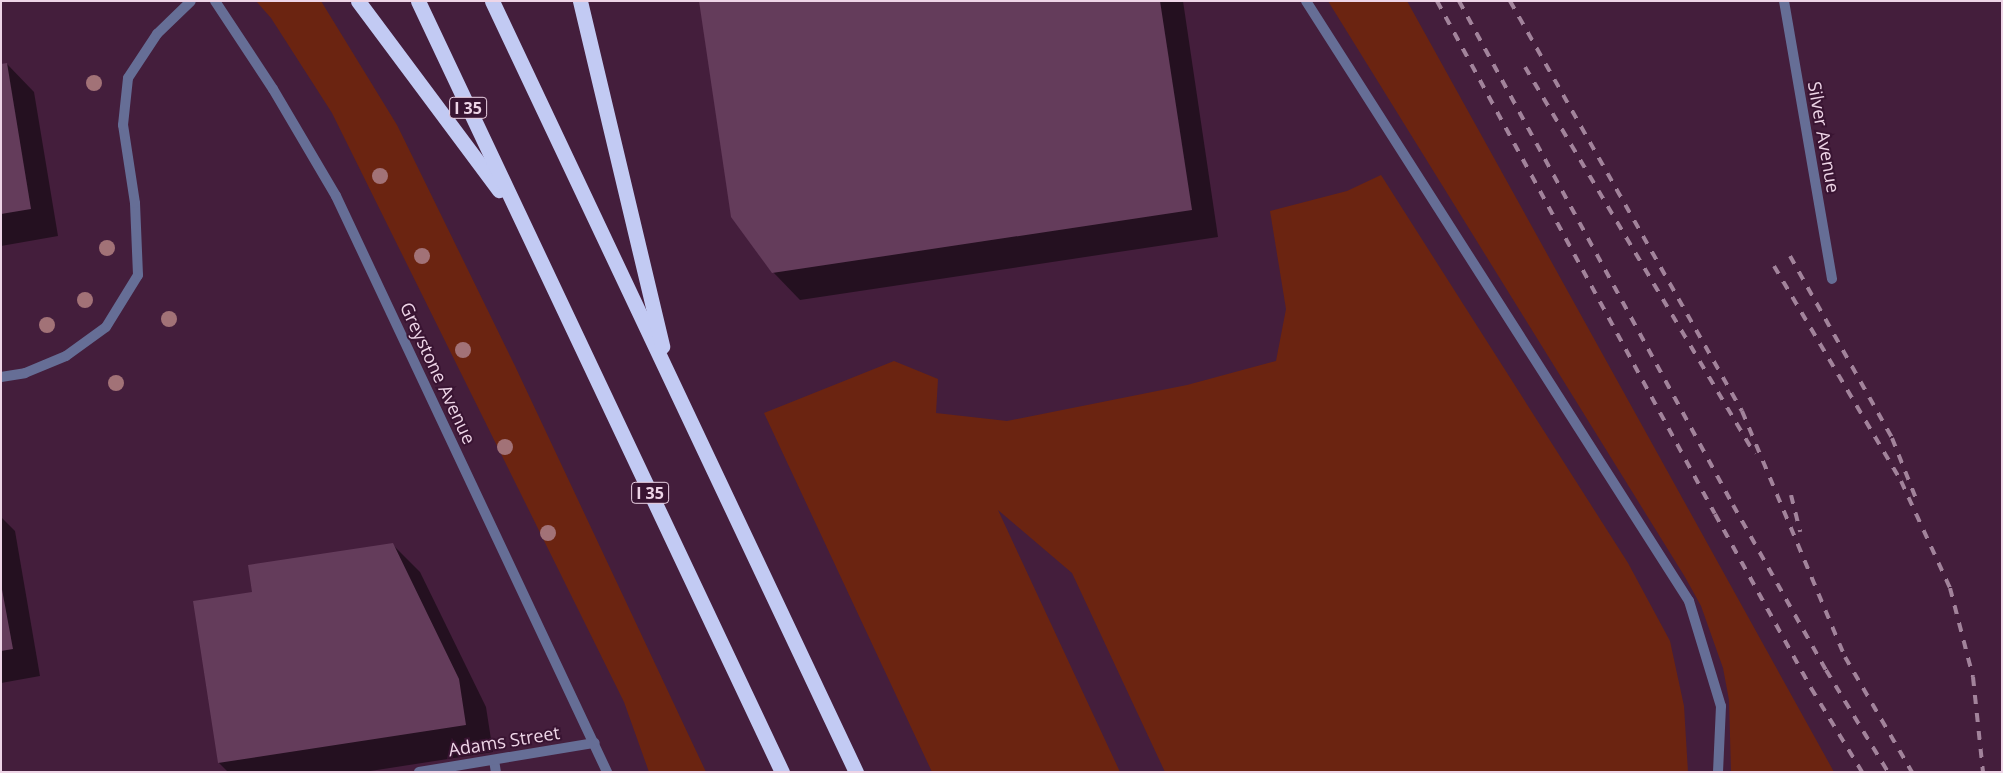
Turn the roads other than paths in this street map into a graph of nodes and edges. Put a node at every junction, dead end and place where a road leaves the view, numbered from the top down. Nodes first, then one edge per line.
1 (191, 1) edge
2 (215, 1) edge
3 (358, 1) edge
4 (418, 1) edge
5 (492, 1) edge
6 (580, 1) edge
7 (1306, 1) edge
8 (1784, 1) edge
9 (518, 215) junction
10 (1832, 279) dead end
11 (1, 376) edge
12 (669, 376) junction
13 (595, 743) junction
14 (494, 760) junction
15 (419, 772) edge
16 (496, 772) edge
17 (607, 772) edge
18 (782, 772) edge
19 (856, 772) edge
20 (1718, 772) edge

1 - 11 street
2 - 13 street, Greystone Avenue
3 - 9 highway
4 - 9 highway, I 35
5 - 12 highway
6 - 12 highway
7 - 20 street
8 - 10 street, Silver Avenue
9 - 18 highway, I 35
12 - 19 highway
13 - 14 street, Adams Street
13 - 17 street, Greystone Avenue
14 - 15 street, Adams Street
14 - 16 street

